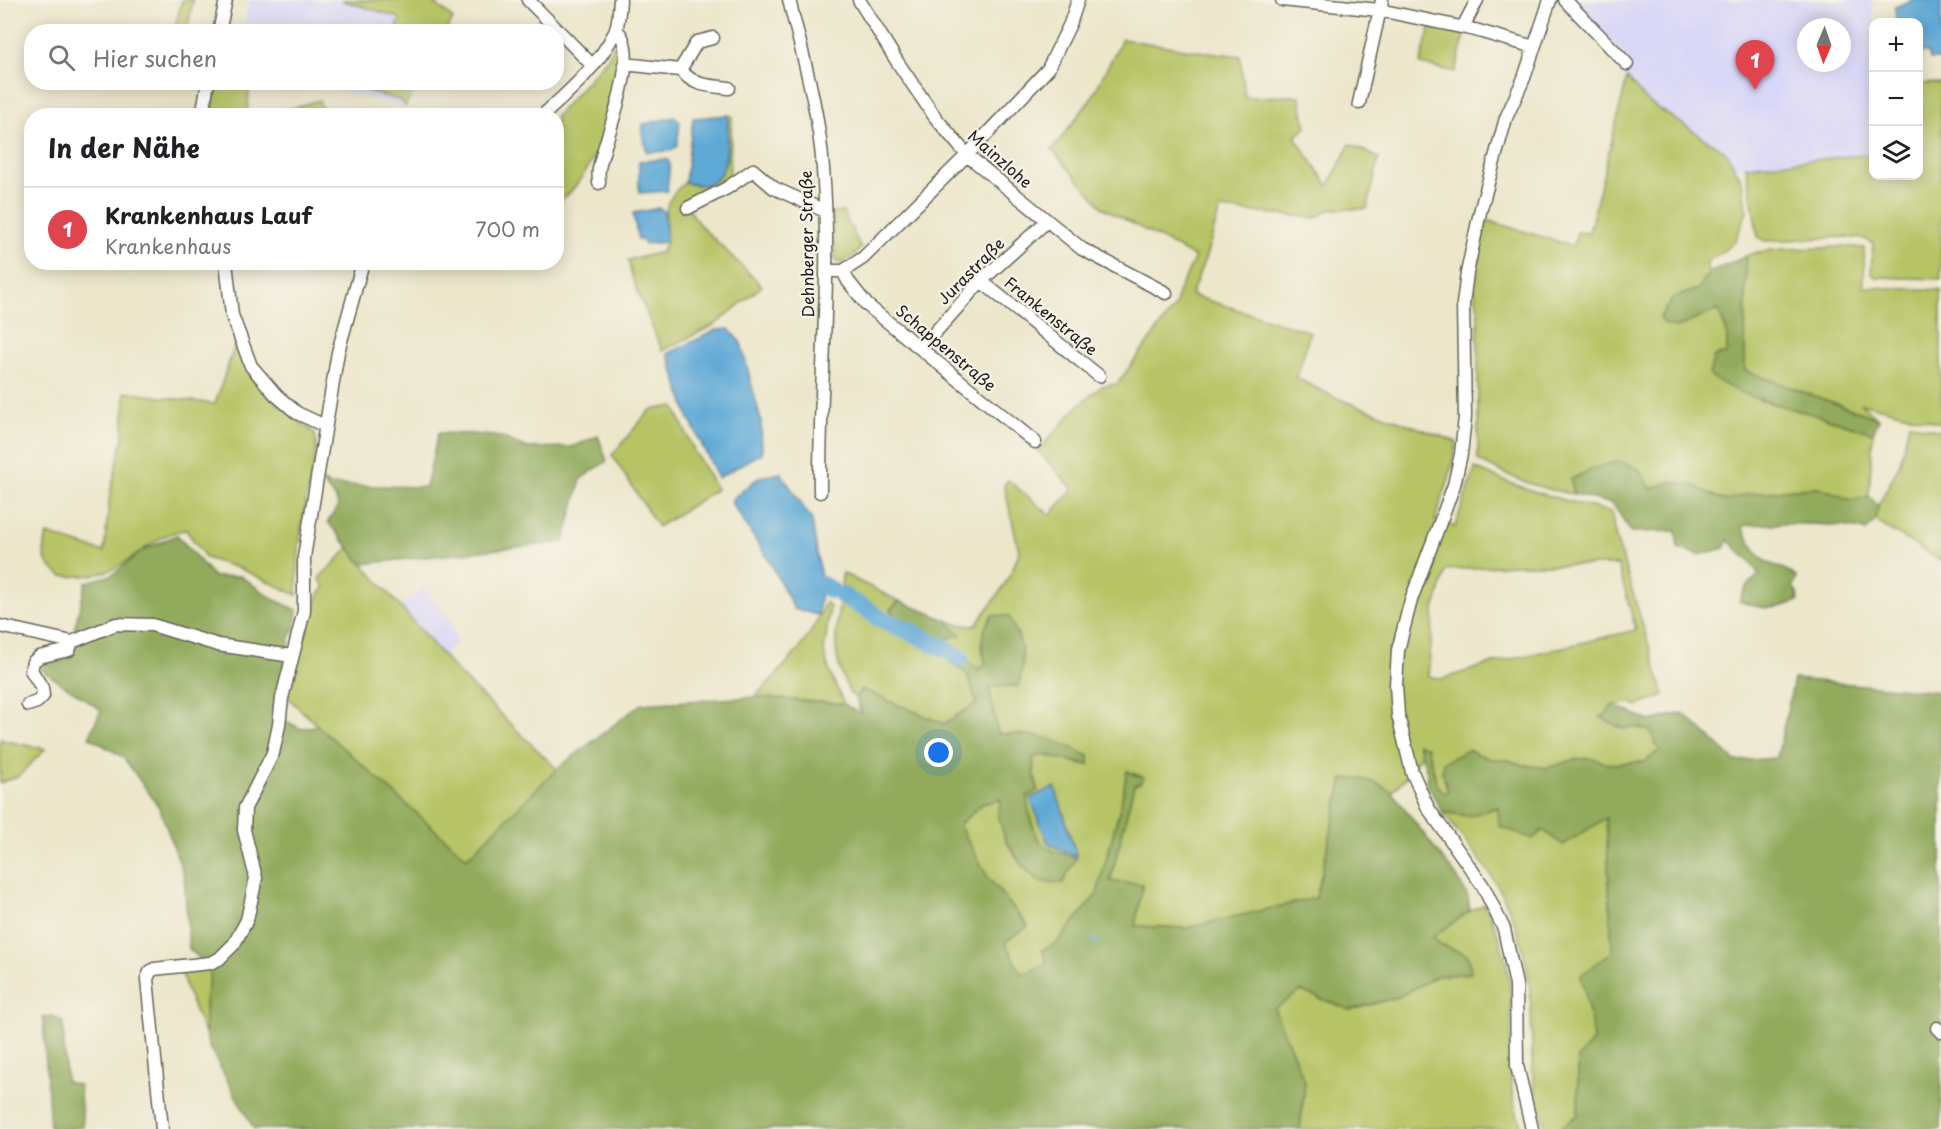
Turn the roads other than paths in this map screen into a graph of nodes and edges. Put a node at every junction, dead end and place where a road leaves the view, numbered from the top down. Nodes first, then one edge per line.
1 (226, 0) edge
2 (528, 0) edge
3 (620, 0) edge
4 (789, 0) edge
5 (859, 0) edge
6 (1078, 0) edge
7 (1282, 0) edge
8 (1477, 0) edge
9 (1550, 0) edge
10 (1565, 0) edge
11 (1381, 5) edge
12 (221, 24) edge
13 (552, 24) edge
14 (1463, 27) junction
15 (616, 30) junction
16 (564, 37) edge
17 (713, 38) dead end
18 (1534, 47) junction
19 (624, 64) junction
20 (1627, 64) dead end
21 (593, 66) junction
22 (680, 70) junction
23 (729, 88) dead end
24 (207, 90) edge
25 (1359, 103) dead end
26 (203, 108) edge
27 (551, 108) edge
28 (968, 155) junction
29 (599, 183) dead end
30 (688, 208) dead end
31 (825, 211) junction
32 (1047, 221) junction
33 (227, 270) edge
34 (361, 270) edge
35 (826, 271) junction
36 (843, 271) junction
37 (981, 281) junction
38 (1166, 293) dead end
39 (921, 348) junction
40 (1099, 376) dead end
41 (325, 426) junction
42 (1035, 442) dead end
43 (819, 492) dead end
44 (0, 626) edge
45 (72, 642) junction
46 (292, 656) junction
47 (28, 705) dead end
48 (162, 1129) edge
49 (1532, 1129) edge

1 - 12 street
2 - 13 street
3 - 15 street
4 - 31 street, Dehnberger Straße
5 - 28 street, Mainzlohe
6 - 28 street
7 - 11 street
8 - 14 street
9 - 18 street
10 - 20 street
11 - 14 street
11 - 25 street
14 - 18 street
15 - 19 street
15 - 21 street
16 - 21 street
17 - 22 street
18 - 49 street
19 - 22 street
19 - 29 street
21 - 27 street
22 - 23 street
24 - 26 street
28 - 32 street, Mainzlohe
28 - 36 street
30 - 31 street
31 - 35 street, Dehnberger Straße
32 - 37 street, Jurastraße
32 - 38 street, Mainzlohe
33 - 41 street
34 - 41 street
35 - 36 street
35 - 43 street, Dehnberger Straße
36 - 39 street, Schappenstraße
37 - 39 street, Jurastraße
37 - 40 street, Frankenstraße
39 - 42 street, Schappenstraße
41 - 46 street
44 - 45 street
45 - 46 street
45 - 47 street
46 - 48 street

